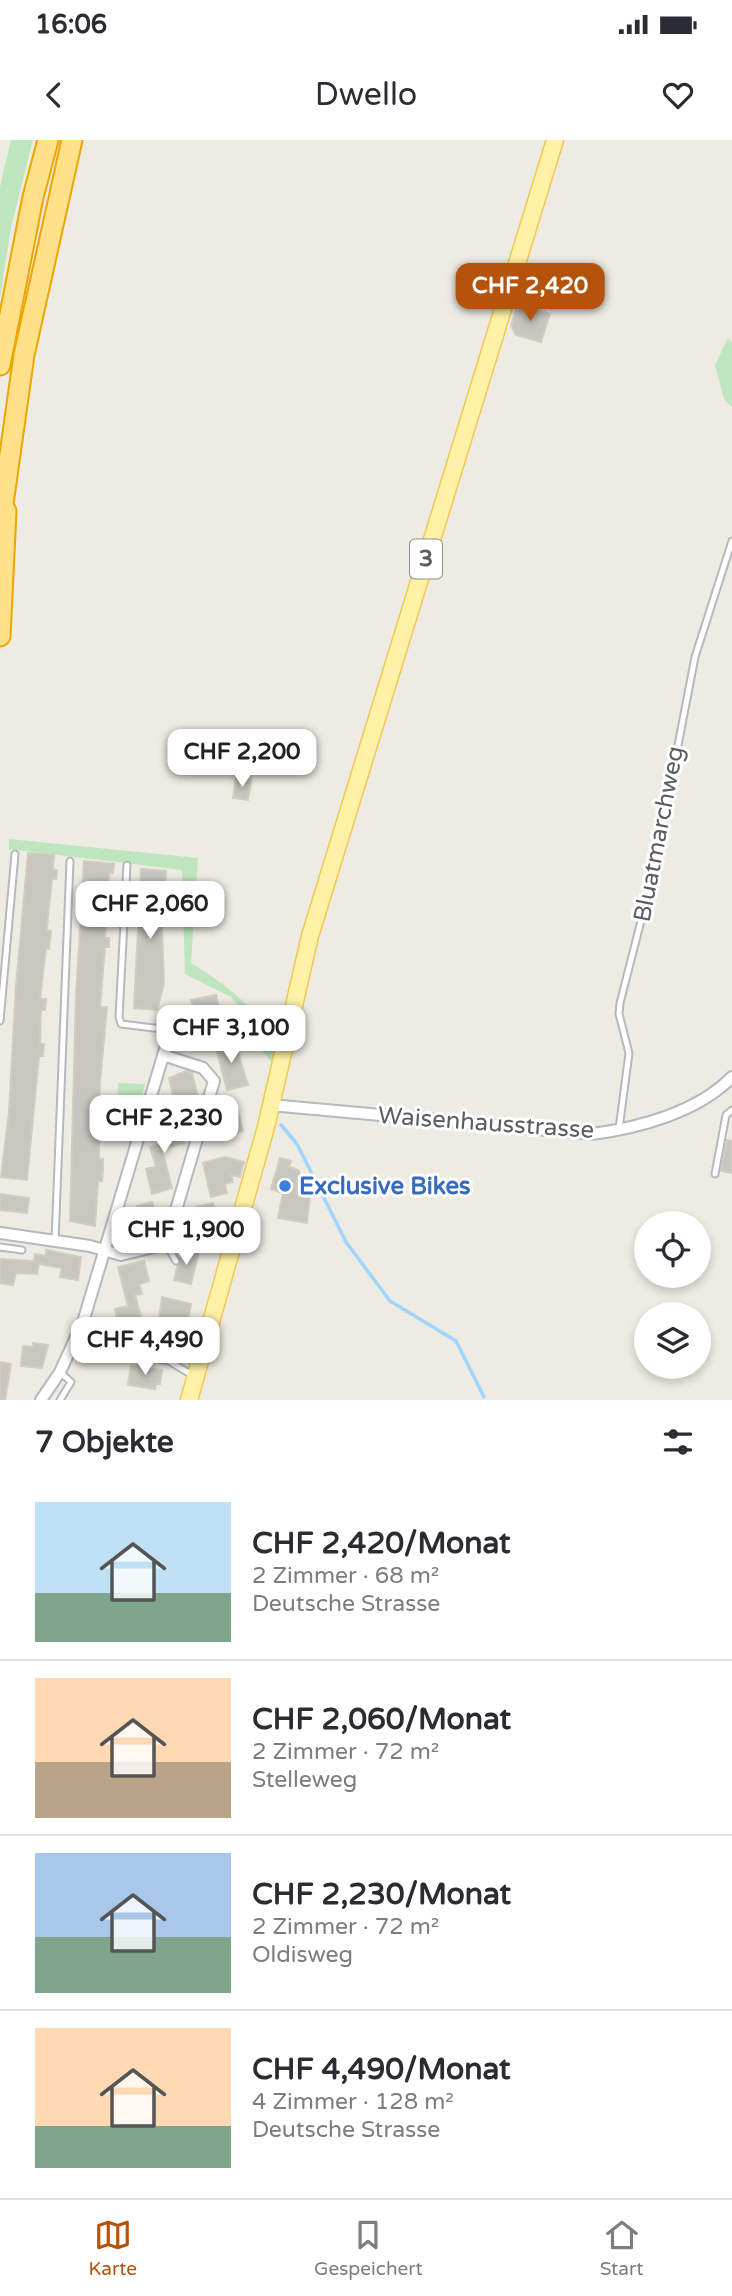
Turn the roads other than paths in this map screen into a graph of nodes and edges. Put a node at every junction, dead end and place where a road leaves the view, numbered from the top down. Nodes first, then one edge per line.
1 (48, 140) edge
2 (72, 140) edge
3 (555, 140) edge
4 (0, 365) edge
5 (6, 470) junction
6 (0, 525) edge
7 (732, 541) edge
8 (0, 636) edge
9 (15, 854) dead end
10 (70, 861) dead end
11 (127, 865) dead end
12 (175, 1016) dead end
13 (0, 1021) edge
14 (170, 1030) junction
15 (163, 1055) junction
16 (732, 1077) edge
17 (270, 1104) junction
18 (732, 1110) edge
19 (619, 1129) junction
20 (715, 1174) dead end
21 (0, 1233) edge
22 (55, 1241) junction
23 (166, 1244) junction
24 (0, 1247) edge
25 (22, 1250) dead end
26 (104, 1251) junction
27 (176, 1261) dead end
28 (83, 1322) junction
29 (60, 1372) junction
30 (196, 1377) junction
31 (41, 1400) edge
32 (60, 1400) edge
33 (189, 1400) edge

1 - 4 highway
2 - 5 highway
3 - 17 main road, 3
5 - 6 highway
5 - 8 highway
7 - 19 lane, Bluatmarchweg
9 - 13 lane
10 - 22 lane
11 - 14 lane
12 - 14 street
14 - 15 street
15 - 23 street
15 - 26 street
16 - 19 street, Waisenhausstrasse
17 - 19 street, Waisenhausstrasse
17 - 30 main road, 3
18 - 20 lane
21 - 22 street
22 - 26 street
23 - 26 street
23 - 27 lane
24 - 25 lane
26 - 28 street
28 - 29 street
28 - 30 lane
29 - 31 street
29 - 32 lane
30 - 33 main road, 3

